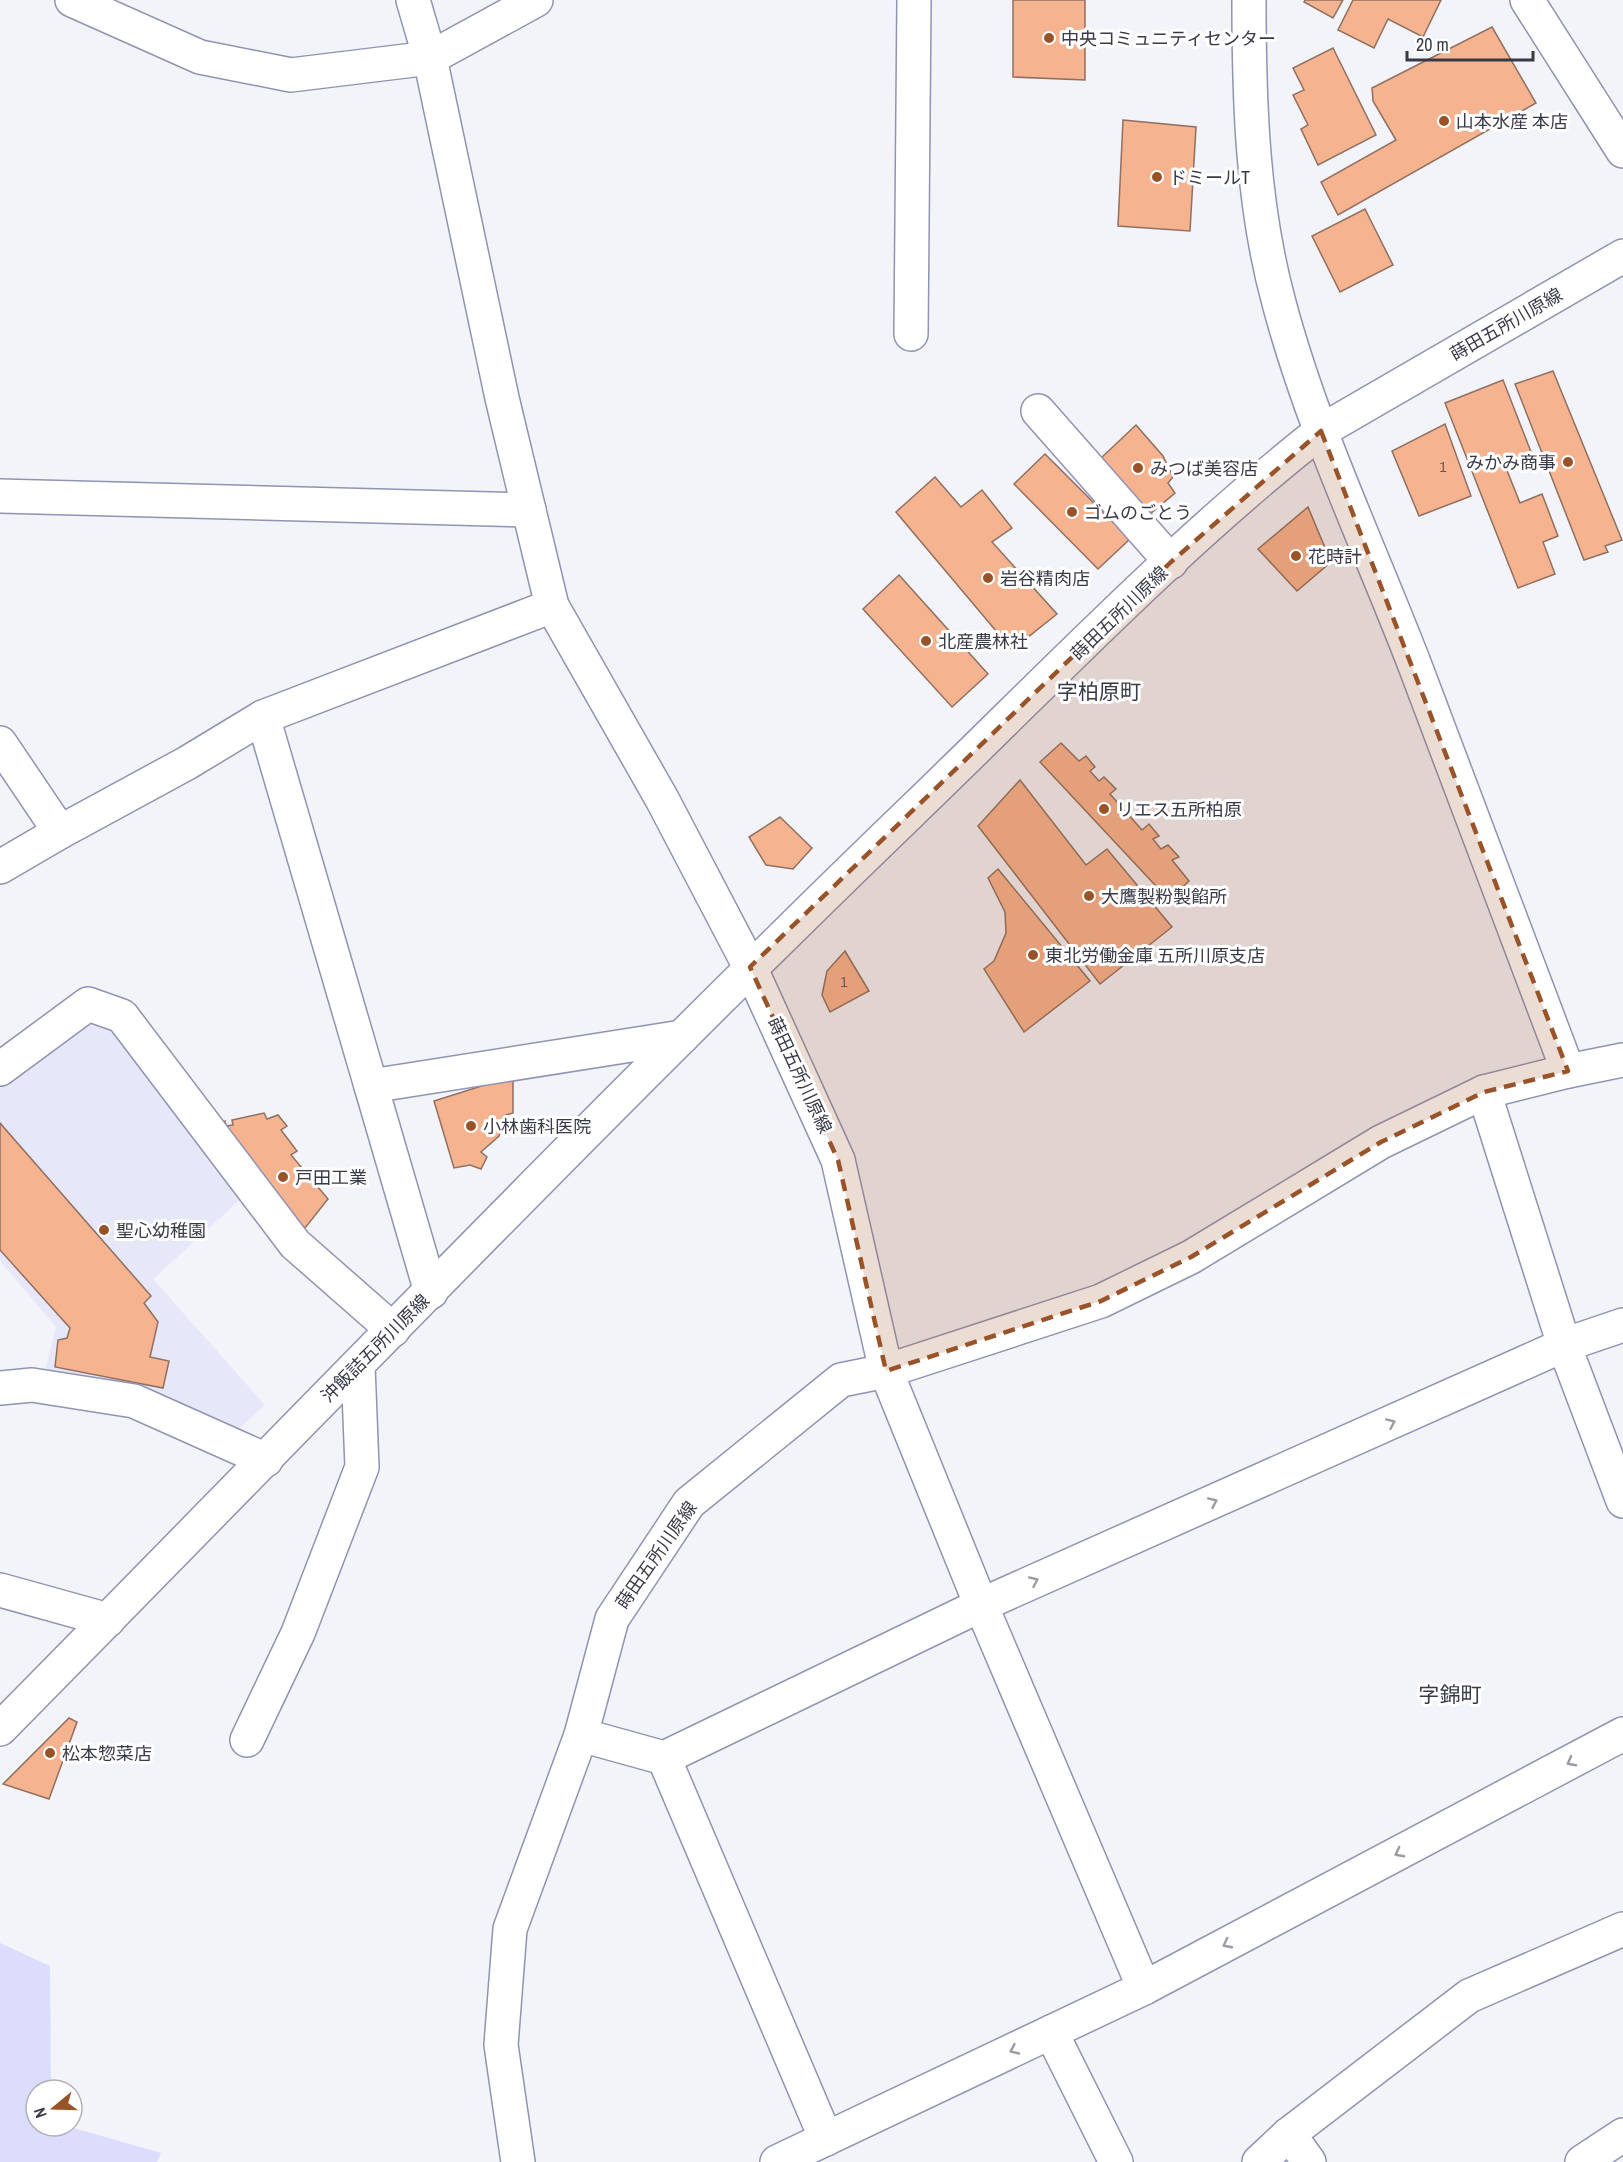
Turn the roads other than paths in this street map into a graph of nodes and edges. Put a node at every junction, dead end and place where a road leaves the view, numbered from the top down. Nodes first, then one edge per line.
1 (72, 0) edge
2 (412, 0) edge
3 (536, 0) edge
4 (914, 0) edge
5 (1249, 0) edge
6 (1527, 0) edge
7 (430, 58) junction
8 (1623, 151) edge
9 (1623, 256) edge
10 (911, 334) dead end
11 (1038, 411) dead end
12 (1321, 431) junction
13 (0, 496) edge
14 (529, 510) junction
15 (1171, 562) junction
16 (552, 606) junction
17 (263, 717) junction
18 (0, 743) edge
19 (60, 832) junction
20 (0, 867) edge
21 (750, 967) junction
22 (682, 1037) junction
23 (1623, 1060) edge
24 (0, 1069) edge
25 (1568, 1071) junction
26 (371, 1086) junction
27 (1484, 1092) junction
28 (431, 1292) junction
29 (1623, 1325) edge
30 (393, 1330) junction
31 (1564, 1345) junction
32 (358, 1366) junction
33 (886, 1371) junction
34 (0, 1388) edge
35 (266, 1460) junction
36 (1623, 1501) edge
37 (0, 1590) edge
38 (981, 1605) junction
39 (108, 1620) junction
40 (0, 1729) edge
41 (1623, 1734) edge
42 (581, 1735) junction
43 (247, 1740) dead end
44 (664, 1758) junction
45 (1623, 1929) edge
46 (1144, 1989) junction
47 (1052, 2032) junction
48 (1289, 2134) junction
49 (1623, 2136) edge
50 (826, 2139) junction
51 (518, 2162) edge
52 (777, 2162) edge
53 (1116, 2162) edge
54 (1259, 2162) edge
55 (1309, 2162) edge
56 (1582, 2162) edge

1 - 7 street
2 - 7 street
3 - 7 street
4 - 10 street
5 - 12 street
6 - 8 street
7 - 14 street
9 - 12 street, 蒔田五所川原線
11 - 15 street
12 - 15 street, 蒔田五所川原線
12 - 25 street
13 - 14 street
14 - 16 street
15 - 21 street, 蒔田五所川原線
16 - 17 street
16 - 21 street
17 - 19 street
17 - 26 street
18 - 19 street
19 - 20 street
21 - 22 street, 沖飯詰五所川原線
21 - 33 street, 蒔田五所川原線
22 - 26 street
22 - 28 street, 沖飯詰五所川原線
23 - 25 street
24 - 30 street
25 - 27 street
26 - 28 street
27 - 31 street
27 - 33 street
28 - 30 street, 沖飯詰五所川原線
29 - 31 street
30 - 32 street, 沖飯詰五所川原線
31 - 36 street
38 -> 31 street
32 - 35 street, 沖飯詰五所川原線
32 - 43 street
33 - 38 street
33 - 42 street, 蒔田五所川原線
34 - 35 street
35 - 39 street, 沖飯詰五所川原線
37 - 39 street
38 - 44 street
38 - 46 street
39 - 40 street, 沖飯詰五所川原線
41 -> 46 street
42 - 44 street
42 - 51 street, 蒔田五所川原線
44 - 50 street
45 - 48 street
46 - 47 street
47 -> 50 street
47 - 53 street
48 - 54 street
48 - 55 street
49 - 56 street
50 - 52 street

